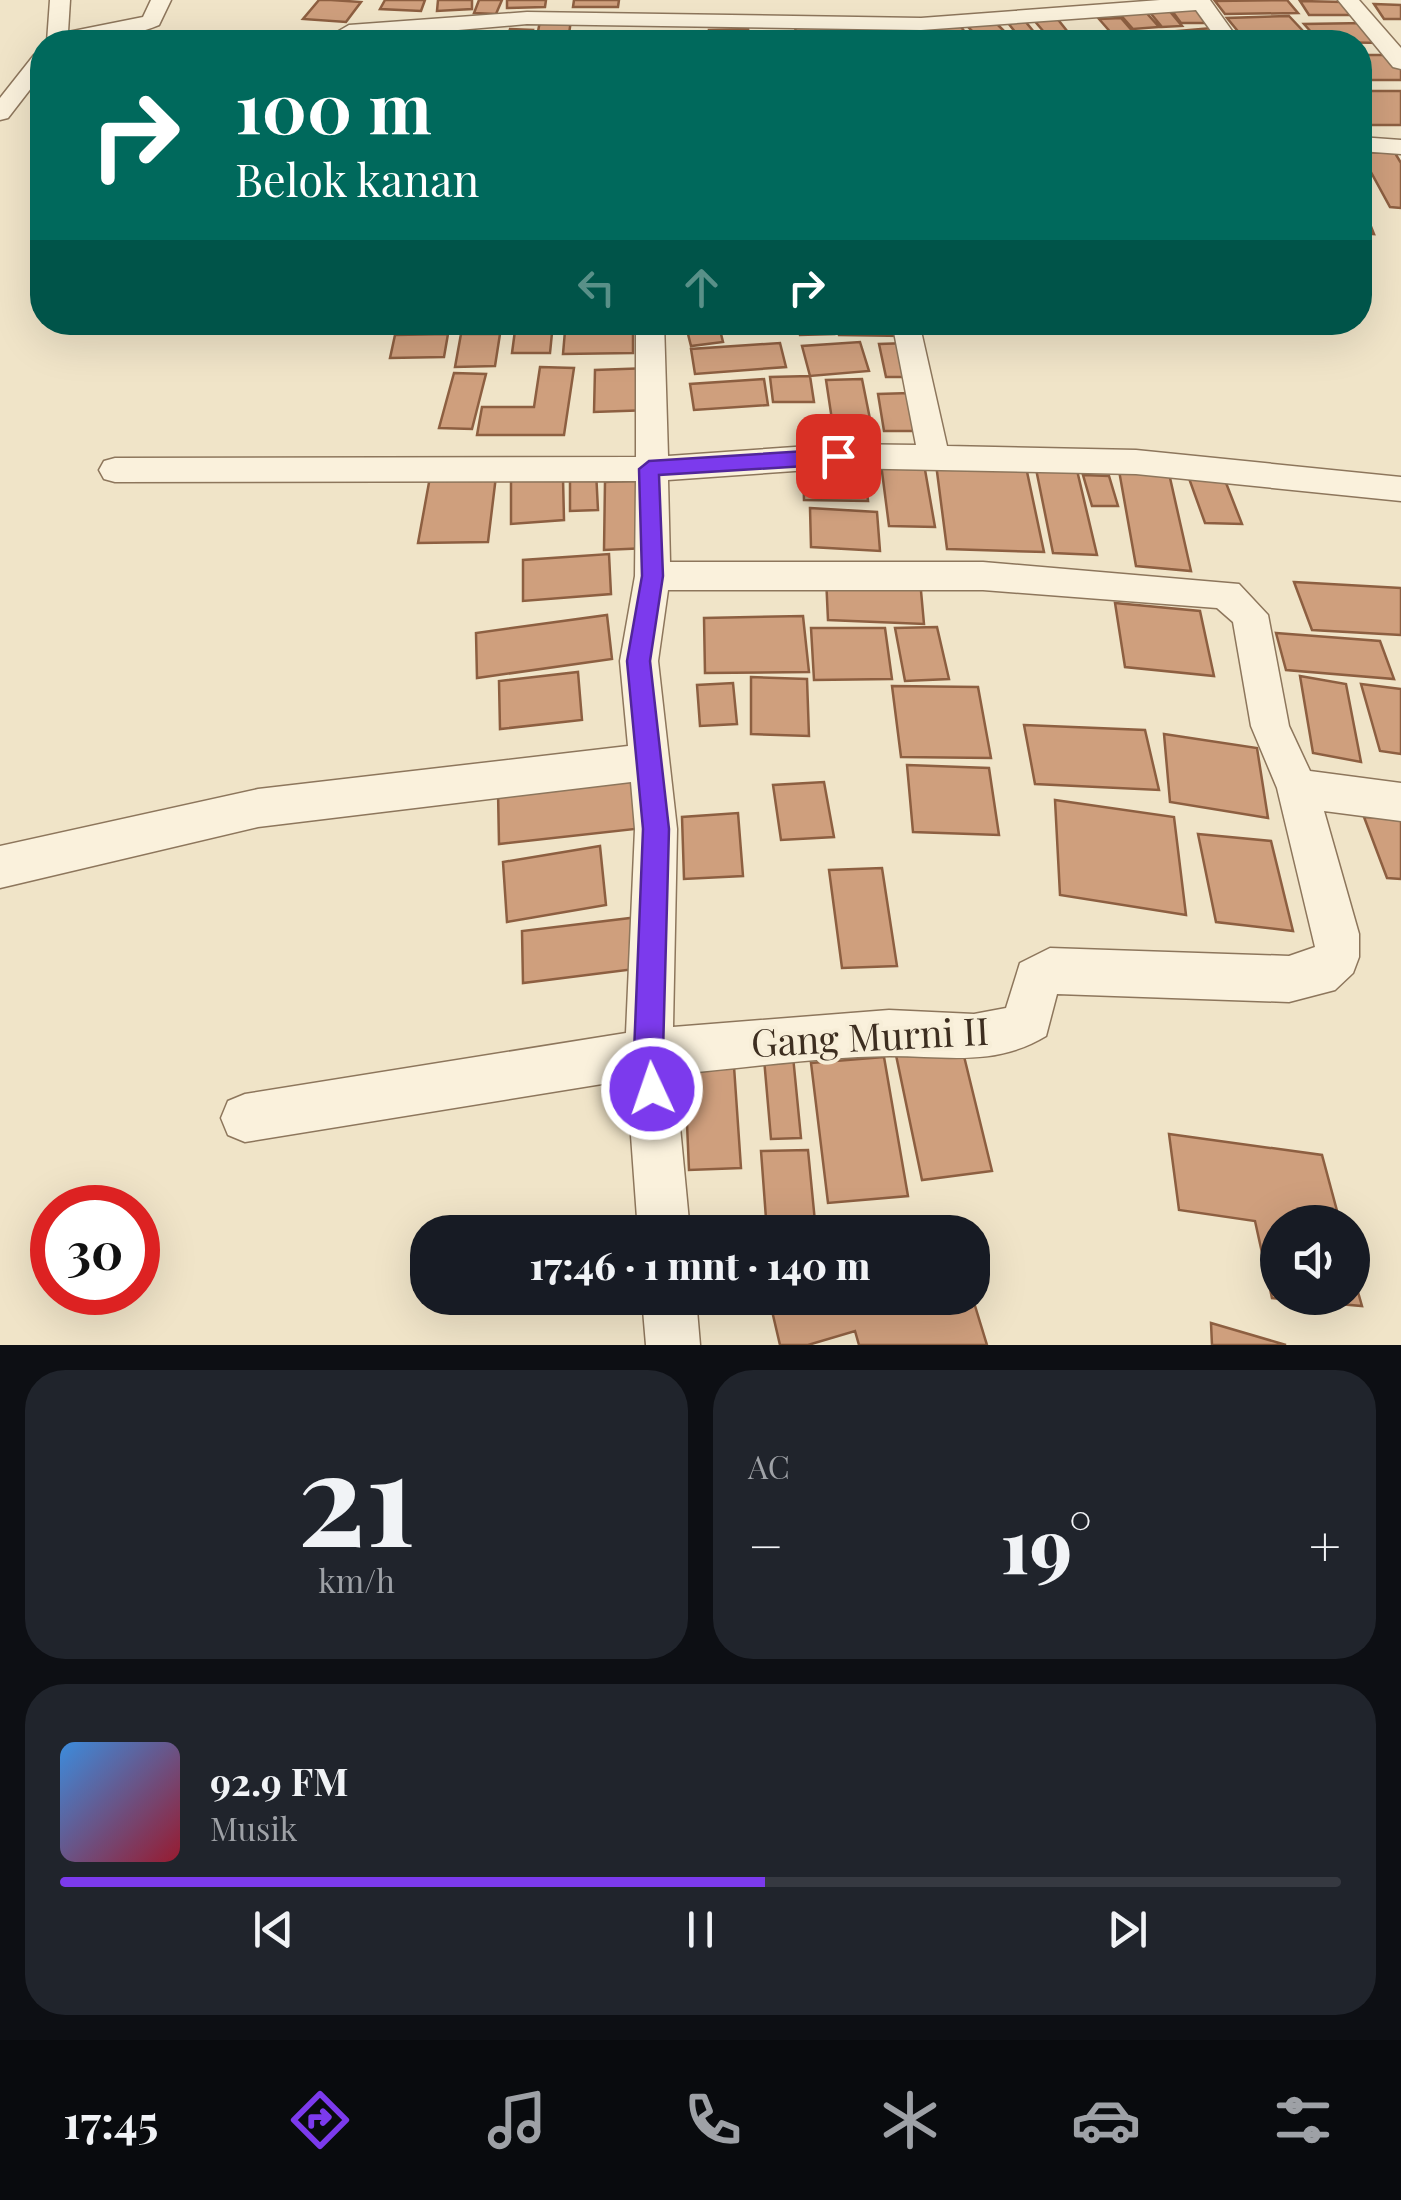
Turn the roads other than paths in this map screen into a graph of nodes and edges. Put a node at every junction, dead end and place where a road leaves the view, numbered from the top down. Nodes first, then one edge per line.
1 (60, 0) edge
2 (162, 0) edge
3 (366, 0) edge
4 (637, 0) edge
5 (913, 0) edge
6 (1348, 0) edge
7 (1201, 2) edge
8 (921, 24) junction
9 (59, 30) edge
10 (122, 30) edge
11 (345, 30) edge
12 (409, 30) edge
13 (616, 30) edge
14 (638, 30) edge
15 (732, 30) edge
16 (1221, 30) edge
17 (1401, 62) edge
18 (30, 75) edge
19 (0, 113) edge
20 (1372, 145) edge
21 (1401, 146) edge
22 (650, 335) edge
23 (909, 335) edge
24 (934, 458) junction
25 (649, 469) junction
26 (116, 470) dead end
27 (1401, 489) edge
28 (653, 576) junction
29 (648, 762) junction
30 (1297, 788) junction
31 (1401, 802) edge
32 (0, 867) edge
33 (649, 1053) junction
34 (245, 1118) dead end
35 (663, 1215) edge
36 (670, 1315) edge
37 (673, 1345) edge

1 - 9 street
2 - 10 street
3 - 11 street
4 - 14 street
5 - 8 street
6 - 17 street
7 - 8 street
7 - 16 street
8 - 15 street
12 - 13 street
18 - 19 street
20 - 21 street
22 - 25 street
23 - 24 street
24 - 25 street
24 - 27 street
25 - 26 street
25 - 28 street
28 - 29 street
28 - 30 street
29 - 32 street
29 - 33 street
30 - 31 street
30 - 33 street, Gang Murni II
33 - 34 street, Gang Murni II
33 - 35 street
36 - 37 street

